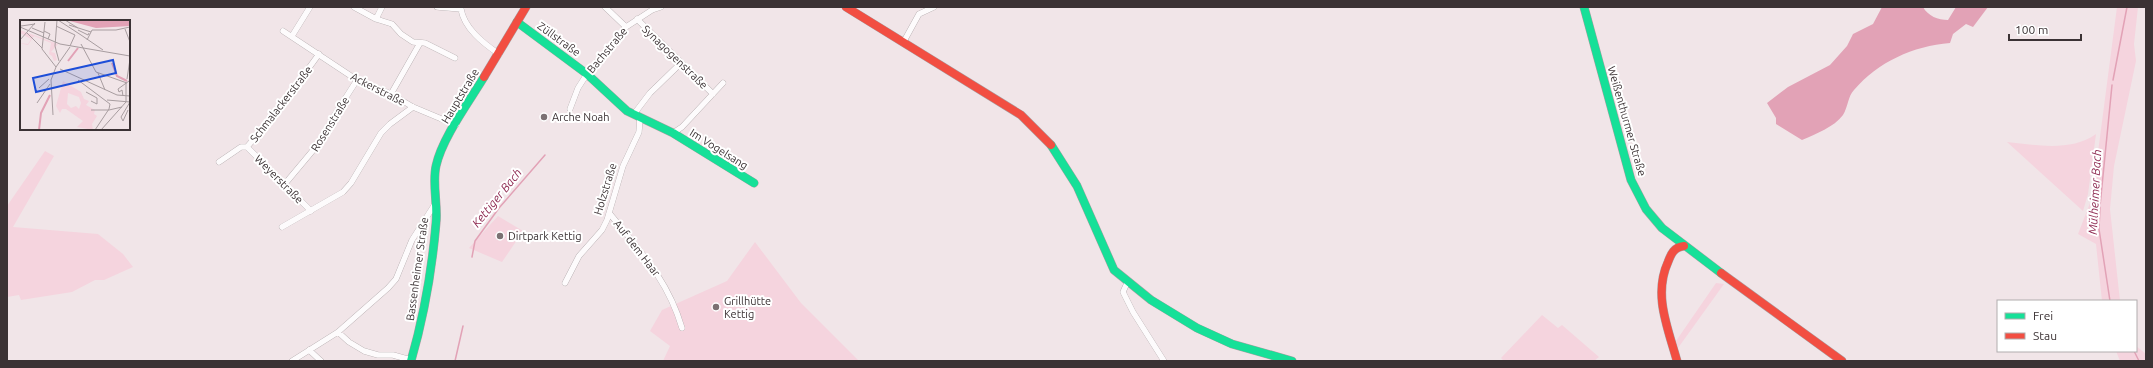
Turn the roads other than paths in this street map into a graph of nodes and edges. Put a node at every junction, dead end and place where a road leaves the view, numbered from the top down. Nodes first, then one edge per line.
1 (310, 7) edge
2 (354, 7) edge
3 (367, 7) edge
4 (382, 7) edge
5 (437, 7) edge
6 (526, 7) edge
7 (605, 7) edge
8 (662, 7) edge
9 (846, 7) edge
10 (934, 7) edge
11 (1584, 7) edge
12 (462, 8) edge
13 (652, 9) edge
14 (364, 13) junction
15 (376, 19) junction
16 (637, 19) junction
17 (517, 22) junction
18 (626, 27) junction
19 (283, 31) dead end
20 (292, 36) junction
21 (903, 42) junction
22 (420, 43) junction
23 (500, 52) junction
24 (319, 54) junction
25 (455, 58) dead end
26 (681, 63) junction
27 (587, 74) junction
28 (357, 80) junction
29 (724, 83) dead end
30 (391, 94) junction
31 (713, 94) junction
32 (413, 107) junction
33 (570, 109) dead end
34 (637, 115) junction
35 (456, 125) junction
36 (673, 133) junction
37 (246, 147) junction
38 (219, 162) dead end
39 (754, 183) dead end
40 (284, 185) junction
41 (435, 204) junction
42 (311, 211) junction
43 (610, 214) junction
44 (282, 227) dead end
45 (1665, 231) junction
46 (1684, 246) junction
47 (1670, 255) junction
48 (1666, 265) junction
49 (1127, 282) junction
50 (565, 283) dead end
51 (682, 328) dead end
52 (338, 332) junction
53 (309, 350) junction
54 (292, 361) edge
55 (321, 361) edge
56 (411, 361) edge
57 (1164, 361) edge
58 (1292, 361) edge
59 (1677, 361) edge
60 (1842, 361) edge

1 - 20 street
2 - 14 street
3 - 14 street
4 - 15 street
5 - 12 street
6 - 17 street, Hauptstraße
7 - 18 street
8 - 13 street, Bachstraße
9 - 21 street
10 - 21 street
11 - 45 street, Weißenthurmer Straße
12 - 23 street
13 - 16 street, Bachstraße
14 - 15 street
15 - 22 street
16 - 18 street, Bachstraße
16 - 26 street, Synagogenstraße
17 - 23 street, Hauptstraße
17 - 27 street, Züllstraße
18 - 27 street, Bachstraße
19 - 20 street, Ackerstraße
20 - 24 street, Ackerstraße
21 - 49 street
22 - 25 street
22 - 30 street
23 - 35 street, Hauptstraße
24 - 28 street, Ackerstraße
24 - 37 street, Schmalackerstraße
26 - 31 street, Synagogenstraße
26 - 34 street
27 - 33 street, Bachstraße
27 - 34 street
28 - 30 street, Ackerstraße
28 - 40 street, Rosenstraße
29 - 31 street
30 - 32 street, Ackerstraße
31 - 36 street
32 - 35 street, Ackerstraße
32 - 42 street
34 - 36 street
34 - 43 street, Holzstraße
35 - 41 street, Hauptstraße
36 - 39 street, Im Vogelsang
37 - 38 street, Schmalackerstraße
37 - 40 street, Weyerstraße
40 - 42 street, Weyerstraße
41 - 52 street
41 - 56 street, Bassenheimer Straße
42 - 44 street
43 - 50 street, Holzstraße
43 - 51 street, Auf dem Haar
45 - 46 street, Weißenthurmer Straße
45 - 47 street
46 - 47 street
46 - 48 street
46 - 60 street, Weißenthurmer Straße
47 - 48 street
48 - 59 street
49 - 57 street
49 - 58 street
52 - 53 street
52 - 56 street
53 - 54 street
53 - 55 street

